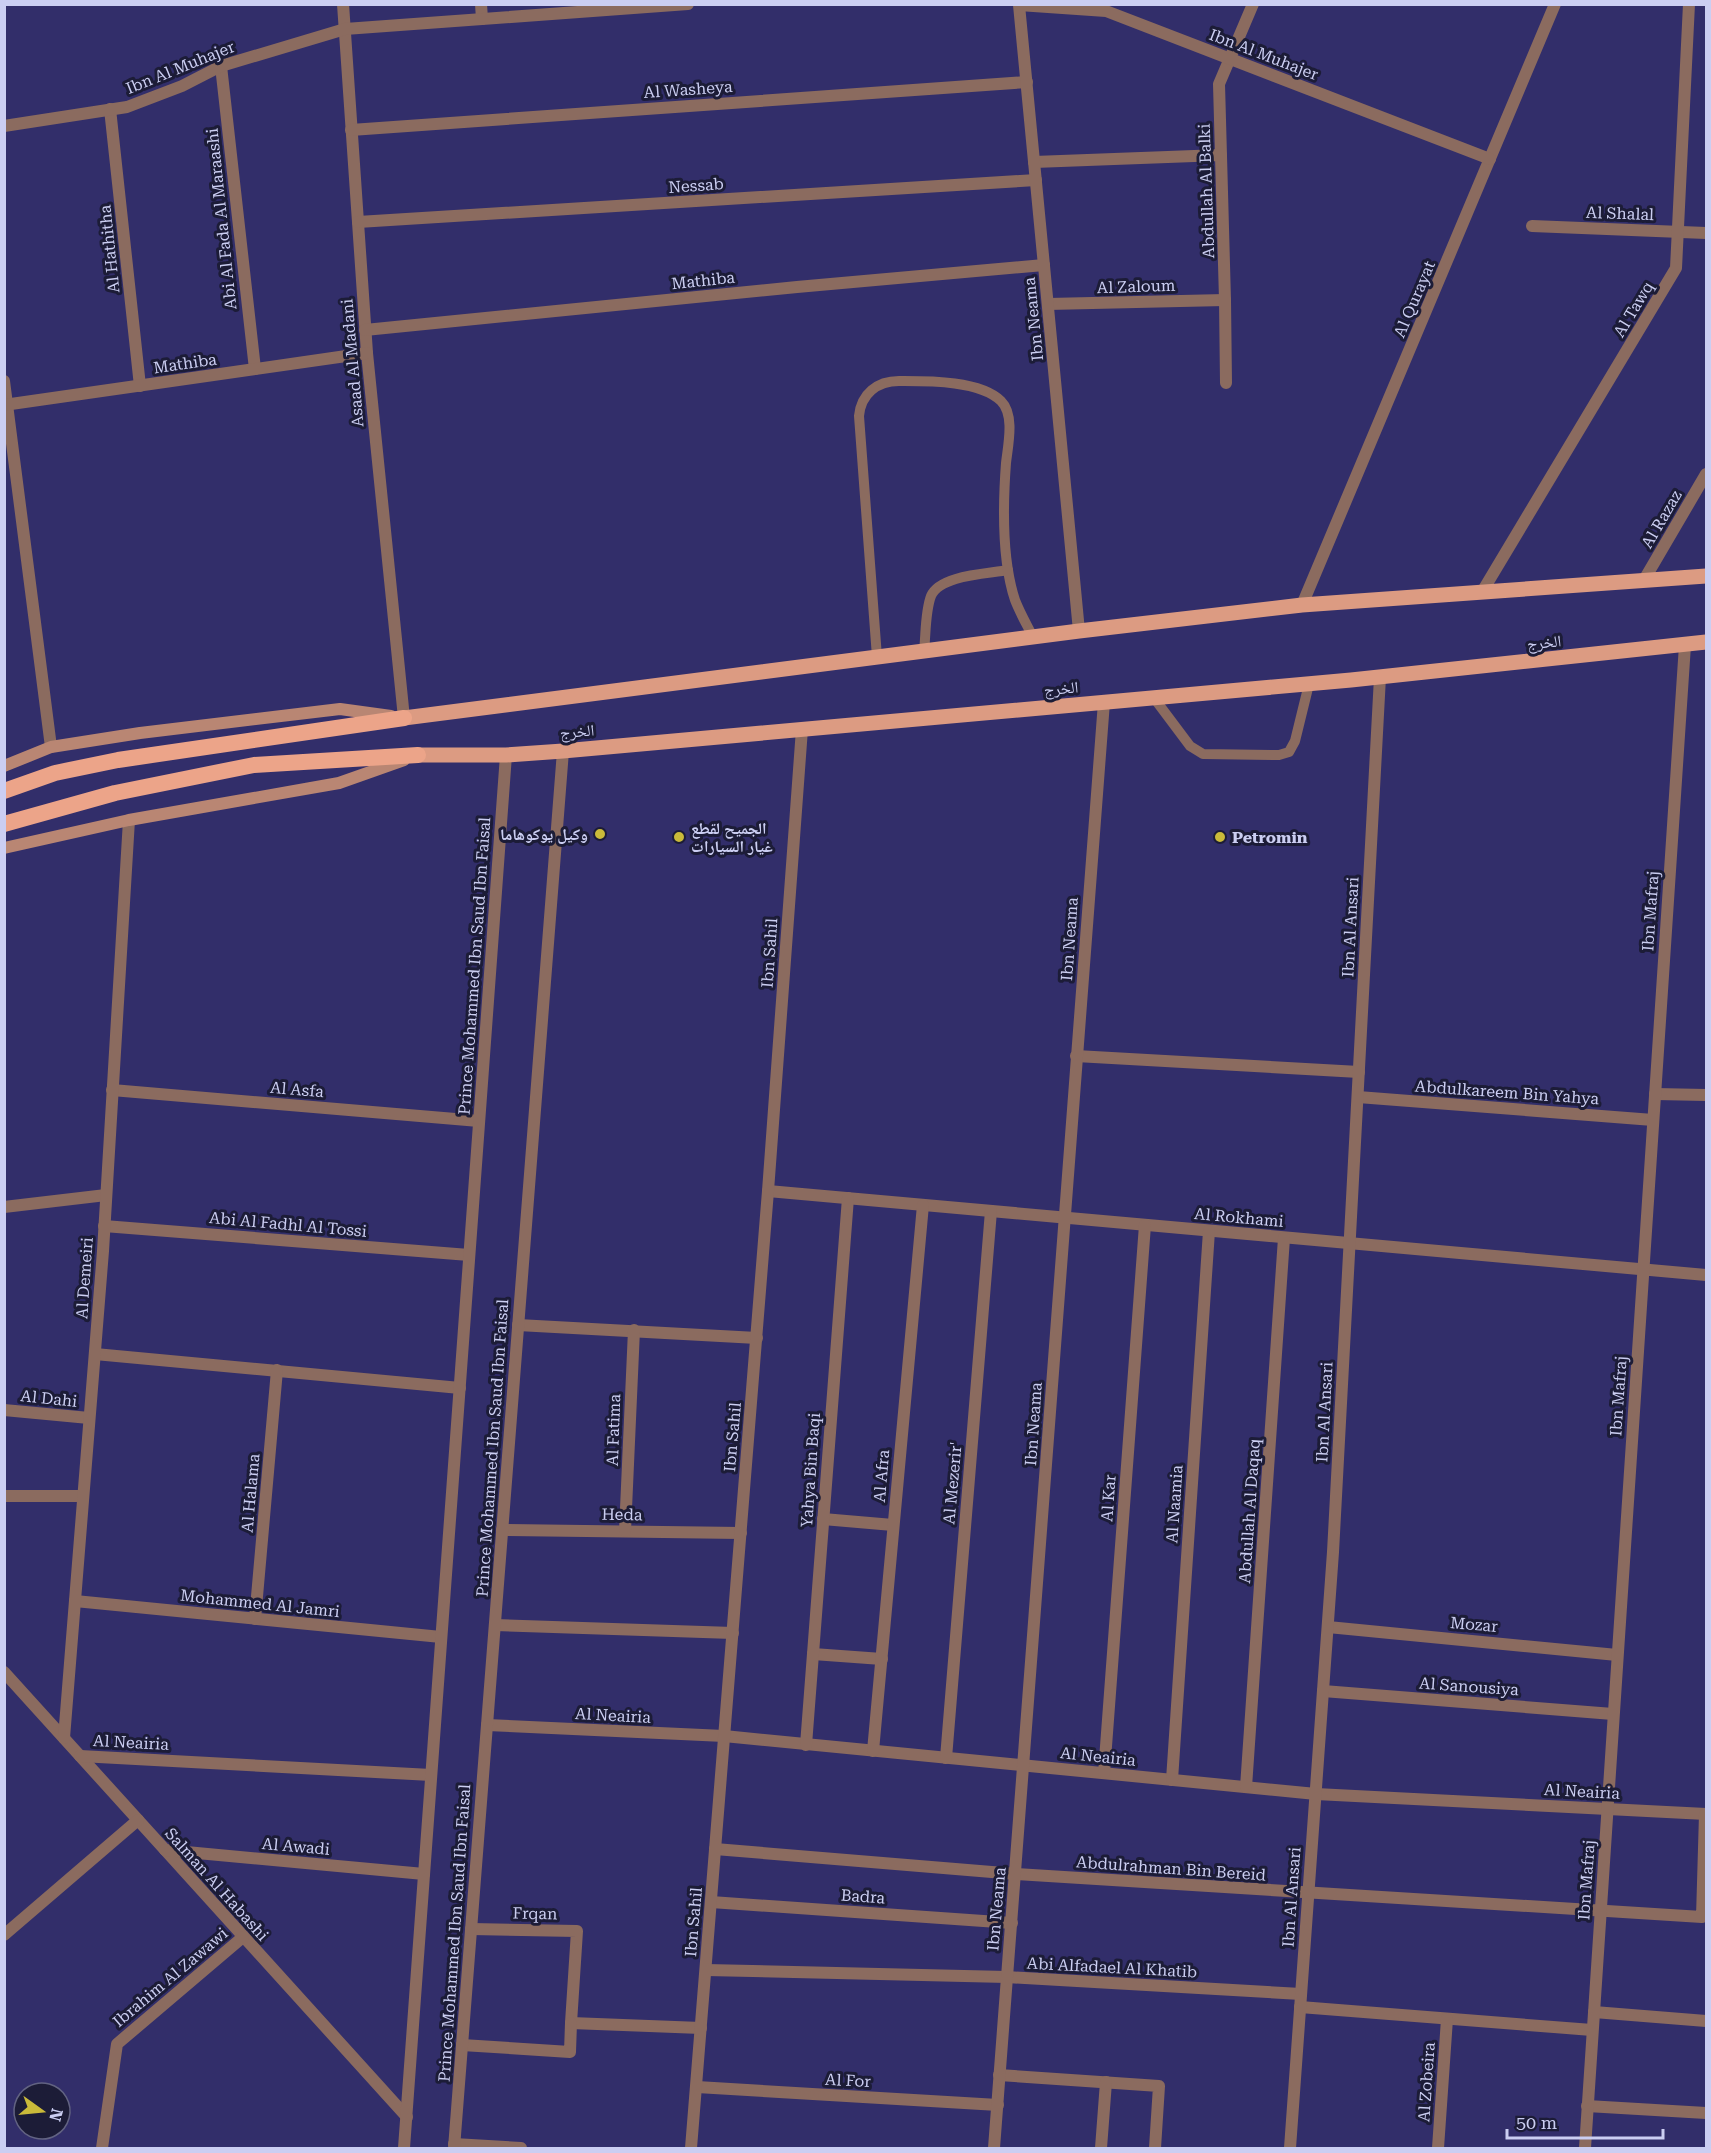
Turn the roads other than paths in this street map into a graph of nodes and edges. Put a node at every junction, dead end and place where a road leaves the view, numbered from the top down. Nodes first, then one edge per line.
1 (343, 4) edge
2 (481, 4) edge
3 (688, 4) edge
4 (1020, 4) edge
5 (1253, 4) edge
6 (1555, 4) edge
7 (1689, 4) edge
8 (613, 7) edge
9 (1106, 8) edge
10 (482, 19) junction
11 (345, 29) junction
12 (1231, 60) junction
13 (221, 66) junction
14 (1027, 82) junction
15 (110, 109) junction
16 (4, 126) edge
17 (351, 130) junction
18 (1221, 155) junction
19 (1490, 159) junction
20 (1034, 162) junction
21 (1036, 180) junction
22 (358, 222) junction
23 (1532, 226) dead end
24 (1678, 232) junction
25 (1707, 233) edge
26 (1044, 266) junction
27 (1226, 300) junction
28 (1048, 304) junction
29 (365, 330) junction
30 (367, 353) junction
31 (255, 369) junction
32 (4, 381) edge
33 (1226, 383) dead end
34 (140, 386) junction
35 (6, 404) edge
36 (1707, 474) edge
37 (1008, 570) junction
38 (1707, 576) edge
39 (1644, 580) junction
40 (1482, 592) junction
41 (1302, 605) junction
42 (1079, 631) junction
43 (1033, 637) junction
44 (1707, 642) edge
45 (1685, 645) junction
46 (924, 651) junction
47 (877, 657) junction
48 (1380, 677) junction
49 (1309, 684) junction
50 (1154, 698) junction
51 (1104, 702) junction
52 (404, 718) junction
53 (802, 729) junction
54 (51, 747) junction
55 (563, 751) junction
56 (506, 754) junction
57 (418, 756) junction
58 (4, 766) edge
59 (4, 791) edge
60 (129, 820) junction
61 (4, 824) edge
62 (4, 848) edge
63 (1076, 1056) junction
64 (1359, 1072) junction
65 (112, 1090) junction
66 (1655, 1094) junction
67 (1707, 1095) edge
68 (1358, 1097) junction
69 (1653, 1120) junction
70 (479, 1121) junction
71 (768, 1191) junction
72 (106, 1196) junction
73 (848, 1198) junction
74 (923, 1205) junction
75 (5, 1206) edge
76 (991, 1211) junction
77 (1064, 1218) junction
78 (4, 1220) edge
79 (1145, 1225) junction
80 (104, 1226) junction
81 (1209, 1231) junction
82 (1284, 1238) junction
83 (1350, 1244) junction
84 (469, 1255) junction
85 (1643, 1270) junction
86 (1707, 1275) edge
87 (518, 1325) junction
88 (634, 1330) junction
89 (756, 1338) junction
90 (95, 1354) junction
91 (277, 1371) junction
92 (460, 1388) junction
93 (4, 1410) edge
94 (89, 1418) junction
95 (4, 1496) edge
96 (83, 1496) junction
97 (823, 1519) junction
98 (893, 1525) junction
99 (502, 1530) junction
100 (625, 1531) junction
101 (741, 1533) junction
102 (75, 1601) junction
103 (255, 1619) junction
104 (495, 1625) junction
105 (1328, 1627) junction
106 (733, 1634) junction
107 (441, 1638) junction
108 (813, 1654) junction
109 (1617, 1655) junction
110 (882, 1659) junction
111 (4, 1672) edge
112 (1323, 1691) junction
113 (1613, 1714) junction
114 (487, 1725) junction
115 (724, 1737) junction
116 (64, 1738) junction
117 (806, 1745) junction
118 (873, 1751) junction
119 (80, 1756) junction
120 (946, 1758) junction
121 (1025, 1766) junction
122 (1104, 1773) junction
123 (431, 1775) junction
124 (1172, 1780) junction
125 (1246, 1787) junction
126 (1316, 1794) junction
127 (1607, 1808) junction
128 (1706, 1814) edge
129 (138, 1820) junction
130 (715, 1849) junction
131 (165, 1850) junction
132 (424, 1874) junction
133 (1016, 1874) junction
134 (1308, 1893) junction
135 (711, 1902) junction
136 (1600, 1911) junction
137 (1012, 1923) junction
138 (471, 1929) junction
139 (4, 1935) edge
140 (243, 1937) junction
141 (706, 1971) junction
142 (1007, 1977) junction
143 (1301, 1994) junction
144 (1300, 2007) junction
145 (1594, 2012) junction
146 (1447, 2019) junction
147 (1707, 2021) edge
148 (571, 2023) junction
149 (701, 2028) junction
150 (1592, 2030) junction
151 (462, 2046) junction
152 (999, 2075) junction
153 (1106, 2082) junction
154 (697, 2087) junction
155 (998, 2105) junction
156 (1587, 2106) junction
157 (1707, 2113) edge
158 (406, 2117) junction
159 (454, 2146) edge
160 (102, 2148) edge
161 (404, 2148) edge
162 (521, 2148) edge
163 (692, 2148) edge
164 (994, 2148) edge
165 (1101, 2148) edge
166 (1155, 2148) edge
167 (1290, 2148) edge
168 (1438, 2148) edge
169 (1585, 2148) edge

1 - 11 street, Asaad Al Madani
2 - 10 street
3 - 8 street, Ibn Al Muhajer
4 - 9 street, Ibn Al Muhajer
4 - 14 street, Ibn Neama
5 - 12 street, Abdullah Al Balki
6 - 19 street, Al Qurayat
7 - 24 street, Al Tawq
8 - 10 street, Ibn Al Muhajer
9 - 12 street, Ibn Al Muhajer
10 - 11 street, Ibn Al Muhajer
11 - 13 street, Ibn Al Muhajer
11 - 17 street, Asaad Al Madani
12 - 18 street, Abdullah Al Balki
12 - 19 street, Ibn Al Muhajer
13 - 15 street, Ibn Al Muhajer
13 - 31 street, Abi Al Fada Al Maraashi
14 - 17 street, Al Washeya
14 - 20 street, Ibn Neama
15 - 16 street, Ibn Al Muhajer
15 - 34 street, Al Hathitha
17 - 22 street, Asaad Al Madani
18 - 20 street
18 - 27 street, Abdullah Al Balki
19 - 41 street, Al Qurayat
20 - 21 street, Ibn Neama
21 - 22 street, Nessab
21 - 26 street, Ibn Neama
22 - 29 street, Asaad Al Madani
23 - 24 street, Al Shalal
24 - 25 street, Al Shalal
24 - 40 street, Al Tawq
26 - 28 street, Ibn Neama
26 - 29 street, Mathiba
27 - 28 street, Al Zaloum
27 - 33 street, Abdullah Al Balki
28 - 42 street, Ibn Neama
29 - 30 street, Asaad Al Madani
30 - 31 street, Mathiba
30 - 52 street, Asaad Al Madani
31 - 34 street, Mathiba
32 - 35 street
34 - 35 street, Mathiba
35 - 54 street
36 - 39 street, Al Razaz
37 - 43 lane
37 - 46 lane
37 - 47 lane
38 - 39 main road
39 - 40 main road
40 - 41 main road
41 - 42 main road
42 - 43 main road
43 - 46 main road
44 - 45 main road, الخرج
45 - 48 main road, الخرج
45 - 66 street, Ibn Mafraj
46 - 47 main road
47 - 52 main road
48 - 49 main road, الخرج
48 - 64 street, Ibn Al Ansari
49 - 50 main road, الخرج
49 - 50 lane
50 - 51 main road, الخرج
51 - 53 main road, الخرج
51 - 63 street, Ibn Neama
52 - 54 main road
52 - 59 highway
53 - 55 main road, الخرج
53 - 71 street, Ibn Sahil
54 - 58 main road
55 - 56 main road, الخرج
55 - 87 street, Prince Mohammed Ibn Saud Ibn Faisal
56 - 57 main road, الخرج
56 - 70 street, Prince Mohammed Ibn Saud Ibn Faisal
57 - 60 main road
57 - 61 highway
60 - 62 main road
60 - 65 street, Al Demeiri
63 - 64 street
63 - 77 street, Ibn Neama
64 - 68 street, Ibn Al Ansari
65 - 70 street, Al Asfa
65 - 72 street, Al Demeiri
66 - 67 street
66 - 69 street, Ibn Mafraj
68 - 69 street, Abdulkareem Bin Yahya
68 - 83 street, Ibn Al Ansari
69 - 85 street, Ibn Mafraj
70 - 84 street, Prince Mohammed Ibn Saud Ibn Faisal
71 - 73 street, Al Rokhami
71 - 89 street, Ibn Sahil
72 - 75 street
72 - 80 street, Al Demeiri
73 - 74 street, Al Rokhami
73 - 97 street, Yahya Bin Baqi
74 - 76 street, Al Rokhami
74 - 98 street, Al Afra
75 - 78 street
76 - 77 street, Al Rokhami
76 - 120 street, Al Mezerir'
77 - 79 street, Al Rokhami
77 - 121 street, Ibn Neama
79 - 81 street, Al Rokhami
79 - 122 street, Al Kar
80 - 84 street, Abi Al Fadhl Al Tossi
80 - 90 street, Al Demeiri
81 - 82 street, Al Rokhami
81 - 124 street, Al Naamia
82 - 83 street, Al Rokhami
82 - 125 street, Abdullah Al Daqaq
83 - 85 street, Al Rokhami
83 - 105 street, Ibn Al Ansari
84 - 92 street, Prince Mohammed Ibn Saud Ibn Faisal
85 - 86 street, Al Rokhami
85 - 109 street, Ibn Mafraj
87 - 88 street
87 - 99 street, Prince Mohammed Ibn Saud Ibn Faisal
88 - 89 street
88 - 100 street, Al Fatima
89 - 101 street, Ibn Sahil
90 - 91 street
90 - 94 street, Al Demeiri
91 - 92 street
91 - 103 street, Al Halama
92 - 107 street, Prince Mohammed Ibn Saud Ibn Faisal
93 - 94 street, Al Dahi
94 - 96 street, Al Demeiri
95 - 96 street
96 - 102 street, Al Demeiri
97 - 98 street
97 - 108 street, Yahya Bin Baqi
98 - 110 street, Al Afra
99 - 100 street, Heda
99 - 104 street, Prince Mohammed Ibn Saud Ibn Faisal
100 - 101 street, Heda
101 - 106 street, Ibn Sahil
102 - 103 street, Mohammed Al Jamri
102 - 116 street, Al Demeiri
103 - 107 street, Mohammed Al Jamri
104 - 106 street
104 - 114 street, Prince Mohammed Ibn Saud Ibn Faisal
105 - 109 street, Mozar
105 - 112 street, Ibn Al Ansari
106 - 115 street, Ibn Sahil
107 - 123 street, Prince Mohammed Ibn Saud Ibn Faisal
108 - 110 street
108 - 117 street, Yahya Bin Baqi
109 - 113 street, Ibn Mafraj
110 - 118 street, Al Afra
111 - 116 street, Salman Al Habashi
112 - 113 street, Al Sanousiya
112 - 126 street, Ibn Al Ansari
113 - 127 street, Ibn Mafraj
114 - 115 street, Al Neairia
114 - 138 street, Prince Mohammed Ibn Saud Ibn Faisal
115 - 117 street, Al Neairia
115 - 130 street, Ibn Sahil
116 - 119 street, Salman Al Habashi
117 - 118 street, Al Neairia
118 - 120 street, Al Neairia
119 - 123 street, Al Neairia
119 - 129 street, Salman Al Habashi
120 - 121 street, Al Neairia
121 - 122 street, Al Neairia
121 - 133 street, Ibn Neama
122 - 124 street, Al Neairia
123 - 132 street, Prince Mohammed Ibn Saud Ibn Faisal
124 - 125 street, Al Neairia
125 - 126 street, Al Neairia
126 - 127 street, Al Neairia
126 - 134 street, Ibn Al Ansari
127 - 128 street, Al Neairia
127 - 136 street, Ibn Mafraj
128 - 136 street, Abdulrahman Bin Bereid
129 - 131 street, Salman Al Habashi
129 - 139 street
130 - 133 street, Abdulrahman Bin Bereid
130 - 135 street, Ibn Sahil
131 - 132 street, Al Awadi
131 - 140 street, Salman Al Habashi
132 - 158 street, Prince Mohammed Ibn Saud Ibn Faisal
133 - 134 street, Abdulrahman Bin Bereid
133 - 137 street, Ibn Neama
134 - 136 street, Abdulrahman Bin Bereid
134 - 143 street, Ibn Al Ansari
135 - 137 street, Badra
135 - 141 street, Ibn Sahil
136 - 145 street, Ibn Mafraj
137 - 142 street, Ibn Neama
138 - 148 street, Frqan
138 - 151 street, Prince Mohammed Ibn Saud Ibn Faisal
140 - 158 street, Salman Al Habashi
140 - 160 street, Ibrahim Al Zawawi
141 - 142 street, Abi Alfadael Al Khatib
141 - 149 street, Ibn Sahil
142 - 143 street, Abi Alfadael Al Khatib
142 - 152 street, Ibn Neama
143 - 144 street, Ibn Al Ansari
144 - 146 street
144 - 167 street, Ibn Al Ansari
145 - 147 street
145 - 150 street, Ibn Mafraj
146 - 150 street
146 - 168 street, Al Zobeira
148 - 149 street
148 - 151 street, Frqan
149 - 154 street, Ibn Sahil
150 - 156 street, Ibn Mafraj
151 - 159 street, Prince Mohammed Ibn Saud Ibn Faisal
152 - 153 street
152 - 155 street, Ibn Neama
153 - 165 street
153 - 166 street
154 - 155 street, Al For
154 - 163 street, Ibn Sahil
155 - 164 street, Ibn Neama
156 - 157 street
156 - 169 street, Ibn Mafraj
158 - 161 street, Prince Mohammed Ibn Saud Ibn Faisal
159 - 162 street

